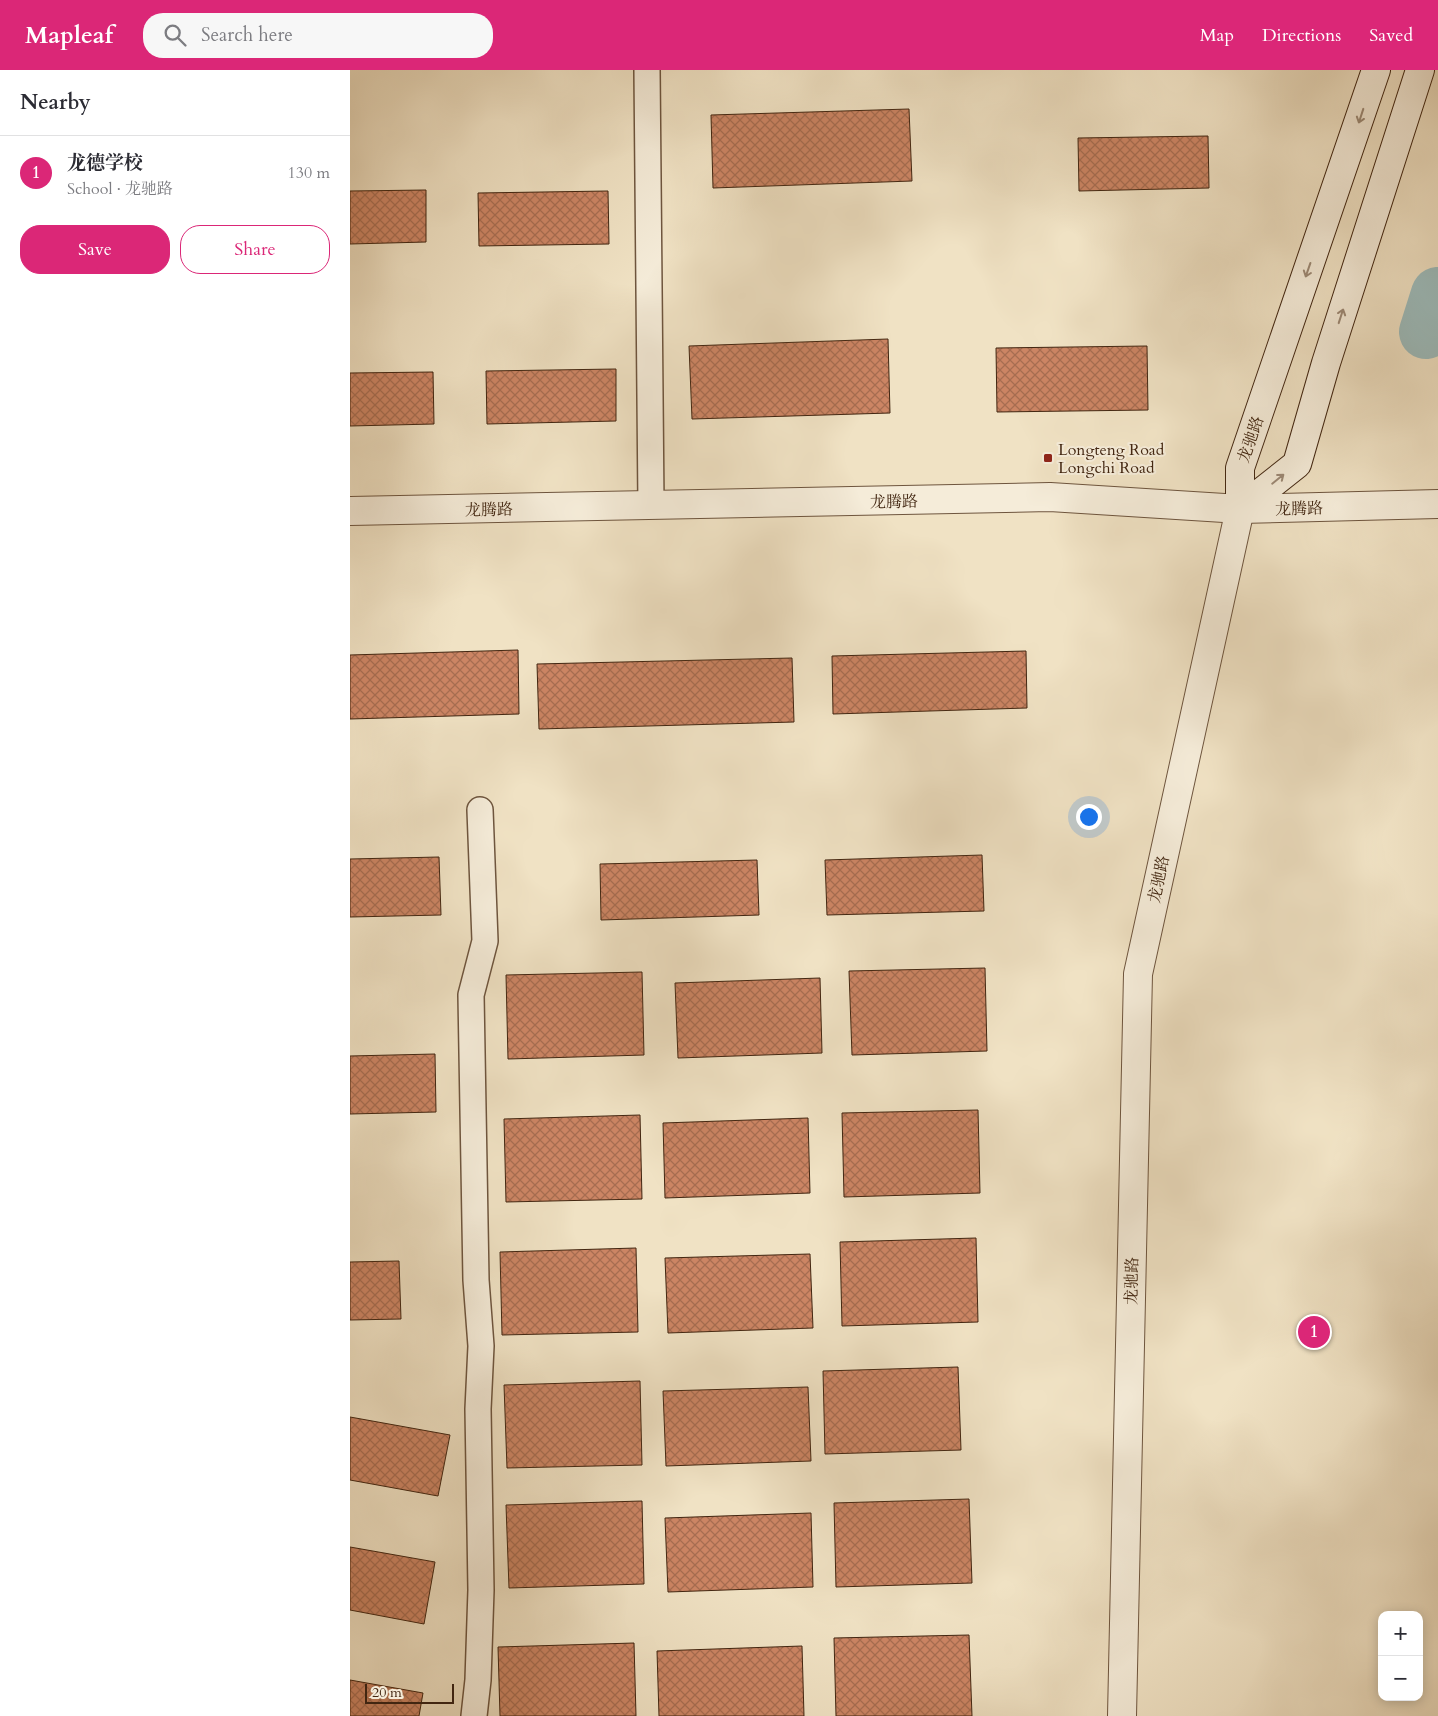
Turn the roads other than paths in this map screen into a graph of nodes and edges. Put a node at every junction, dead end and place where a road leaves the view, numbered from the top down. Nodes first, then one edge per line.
1 (647, 70) edge
2 (1376, 70) edge
3 (1420, 70) edge
4 (1438, 504) edge
5 (651, 505) junction
6 (1240, 509) junction
7 (350, 511) edge
8 (480, 810) dead end
9 (474, 1716) edge
10 (1122, 1716) edge

1 - 5 street
2 -> 6 street, 龙驰路
6 -> 3 street
4 - 6 street, 龙腾路
5 - 6 street, 龙腾路
5 - 7 street, 龙腾路
6 - 10 street, 龙驰路
8 - 9 street

